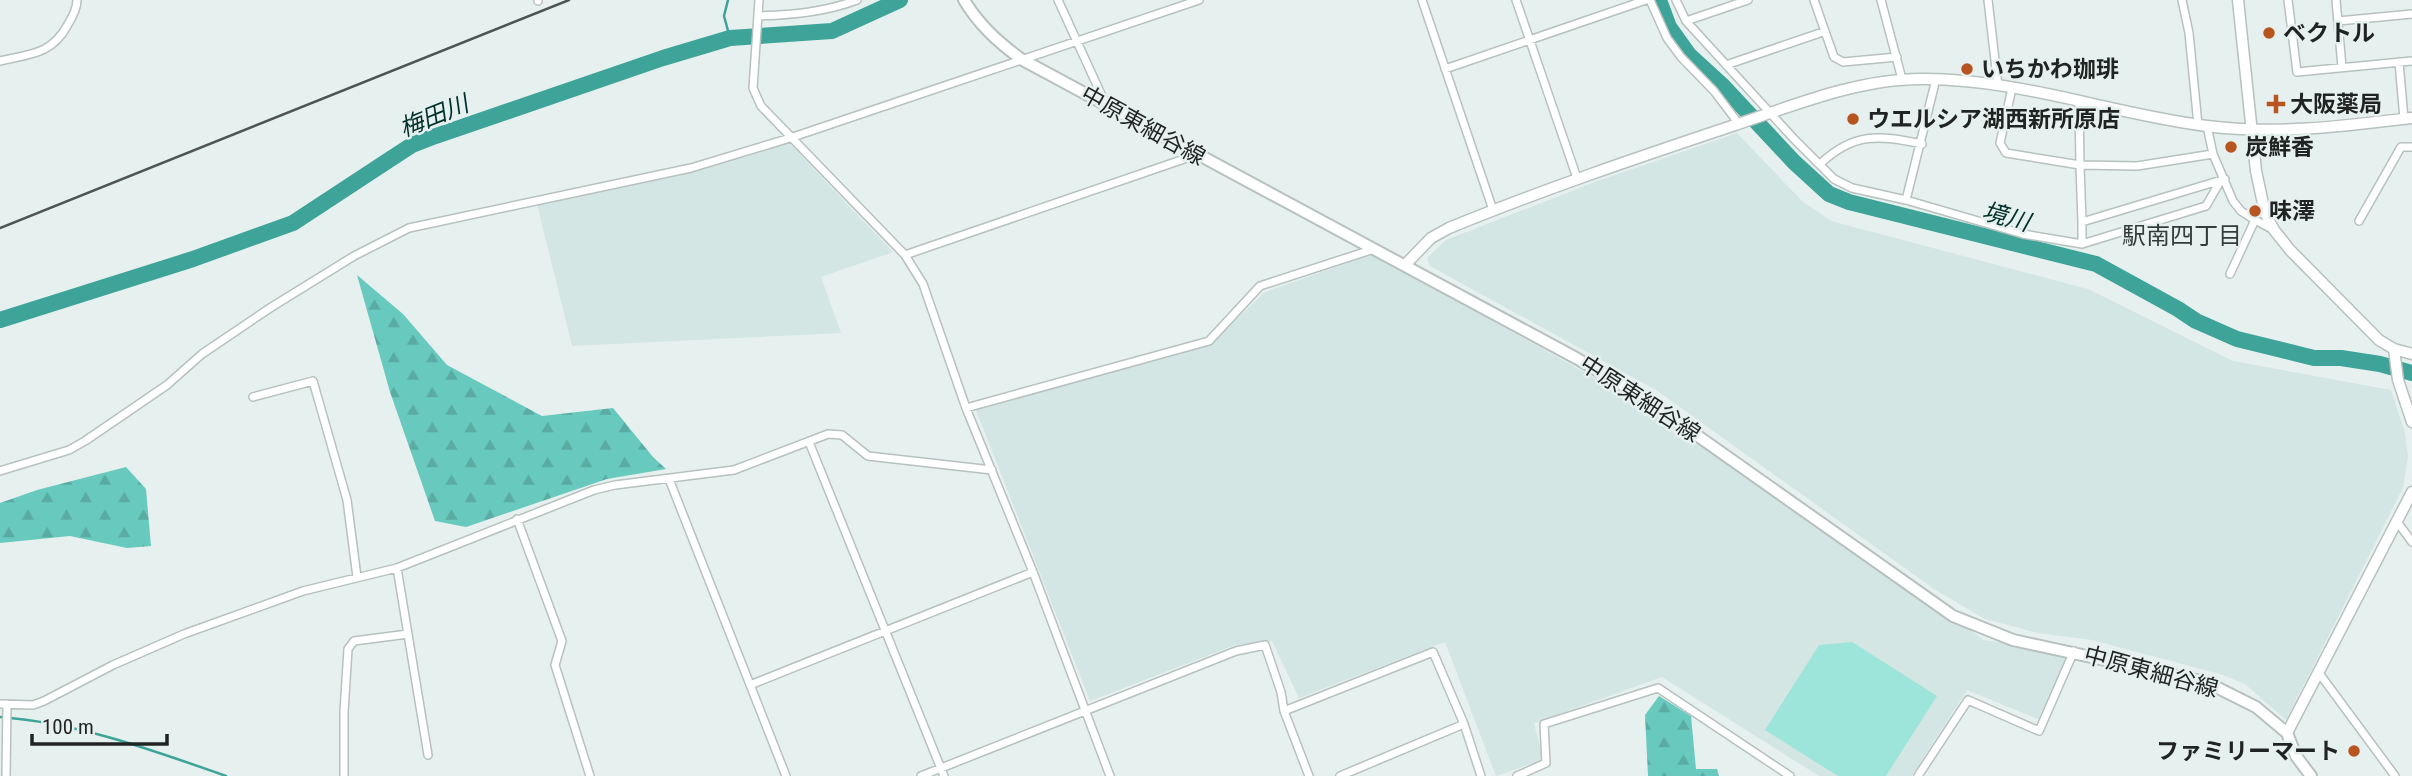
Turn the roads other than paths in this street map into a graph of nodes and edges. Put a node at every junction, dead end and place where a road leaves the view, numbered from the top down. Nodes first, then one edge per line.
1 (77, 0) edge
2 (759, 0) edge
3 (857, 0) edge
4 (964, 0) edge
5 (1058, 0) edge
6 (1199, 0) edge
7 (1422, 0) edge
8 (1516, 0) edge
9 (1648, 0) edge
10 (1676, 0) edge
11 (1748, 0) edge
12 (1814, 0) edge
13 (1881, 0) edge
14 (1988, 0) edge
15 (2182, 0) edge
16 (2238, 0) edge
17 (2288, 0) edge
18 (2336, 0) edge
19 (2412, 13) edge
20 (758, 18) junction
21 (1686, 21) junction
22 (2338, 22) junction
23 (1824, 32) junction
24 (1530, 39) junction
25 (1078, 41) junction
26 (1897, 57) junction
27 (1021, 59) junction
28 (0, 61) edge
29 (2412, 61) edge
30 (2399, 62) junction
31 (1726, 65) junction
32 (2342, 67) junction
33 (1445, 69) junction
34 (1902, 79) junction
35 (1936, 79) junction
36 (1998, 86) junction
37 (2012, 88) junction
38 (2079, 101) junction
39 (1106, 106) junction
40 (1771, 113) junction
41 (2408, 118) edge
42 (1742, 123) junction
43 (2202, 125) junction
44 (2251, 130) junction
45 (790, 138) junction
46 (1922, 144) junction
47 (2412, 147) edge
48 (1193, 153) junction
49 (2213, 154) junction
50 (1820, 164) junction
51 (2080, 164) junction
52 (1577, 178) junction
53 (2223, 180) junction
54 (1906, 200) junction
55 (1493, 210) junction
56 (2255, 220) junction
57 (2359, 221) dead end
58 (2082, 222) junction
59 (2274, 230) junction
60 (2082, 244) junction
61 (1374, 249) junction
62 (905, 255) junction
63 (1405, 265) junction
64 (2230, 274) dead end
65 (2394, 354) junction
66 (2412, 354) edge
67 (253, 397) dead end
68 (966, 408) junction
69 (2412, 422) edge
70 (810, 442) junction
71 (992, 470) junction
72 (0, 471) edge
73 (669, 479) junction
74 (2412, 492) edge
75 (517, 519) junction
76 (2398, 523) junction
77 (2412, 542) edge
78 (397, 568) junction
79 (1033, 572) junction
80 (357, 577) junction
81 (885, 630) junction
82 (408, 634) junction
83 (2074, 651) junction
84 (2319, 673) junction
85 (750, 685) junction
86 (5, 705) edge
87 (1086, 711) junction
88 (1284, 711) junction
89 (1464, 724) junction
90 (2287, 733) junction
91 (428, 755) dead end
92 (943, 772) edge
93 (6, 776) edge
94 (344, 776) edge
95 (590, 776) edge
96 (786, 776) edge
97 (921, 776) edge
98 (1110, 776) edge
99 (1309, 776) edge
100 (1340, 776) edge
101 (1481, 776) edge
102 (1517, 776) edge
103 (1790, 776) edge
104 (1918, 776) edge
105 (2311, 776) edge
106 (2395, 776) edge

1 - 28 street
2 - 20 street
3 - 20 street
4 - 27 main road, 中原東細谷線
5 - 25 street
6 - 25 street
7 - 33 street
8 - 24 street
9 - 24 street
9 - 42 street
10 - 21 street
11 - 21 street
12 - 23 street
13 - 26 street
14 - 36 street
15 - 43 street
16 - 44 street
17 - 32 street
18 - 22 street
19 - 22 street
20 - 45 street
21 - 31 street
22 - 32 street
23 - 26 street
23 - 31 street
24 - 33 street
24 - 52 street
25 - 27 street
25 - 39 street
26 - 34 street
27 - 39 main road, 中原東細谷線
27 - 45 street
29 - 30 street
30 - 32 street
30 - 41 street
31 - 40 street
33 - 55 street
34 - 35 street
34 - 40 street
35 - 36 street
35 - 46 street
36 - 37 street
37 - 38 street
37 - 51 street
38 - 43 street
38 - 51 street
39 - 48 main road, 中原東細谷線
40 - 42 street
40 - 50 street
41 - 44 street
42 - 52 street
43 - 44 street
43 - 49 street
44 - 59 street
45 - 62 street
45 - 72 street
46 - 50 street
46 - 54 street
47 - 57 street
48 - 61 main road, 中原東細谷線
48 - 62 street
49 - 51 street
49 - 53 street
50 - 54 street
51 - 58 street
52 - 55 street
53 - 56 street
53 - 58 street
53 - 60 street
54 - 60 street
55 - 63 street
56 - 59 street
56 - 64 street
58 - 60 street
59 - 65 street
61 - 63 main road, 中原東細谷線
61 - 68 street
62 - 68 street
63 - 83 main road, 中原東細谷線
65 - 66 street
65 - 69 street
67 - 80 street
68 - 71 street
70 - 71 street
70 - 73 street
70 - 81 street
71 - 79 street
73 - 75 street
73 - 85 street
74 - 76 street
75 - 78 street
75 - 95 street
76 - 77 street
76 - 84 street
78 - 80 street
78 - 82 street
79 - 81 street
79 - 87 street
80 - 86 street
81 - 85 street
81 - 92 street
82 - 91 street
82 - 94 street
83 - 90 main road, 中原東細谷線
83 - 104 street
84 - 90 street
84 - 106 street
85 - 96 street
86 - 93 street
87 - 88 street
87 - 92 street
87 - 98 street
88 - 89 street
88 - 99 street
89 - 100 street
89 - 101 street
90 - 105 main road, 中原東細谷線
92 - 97 street
102 - 103 street

